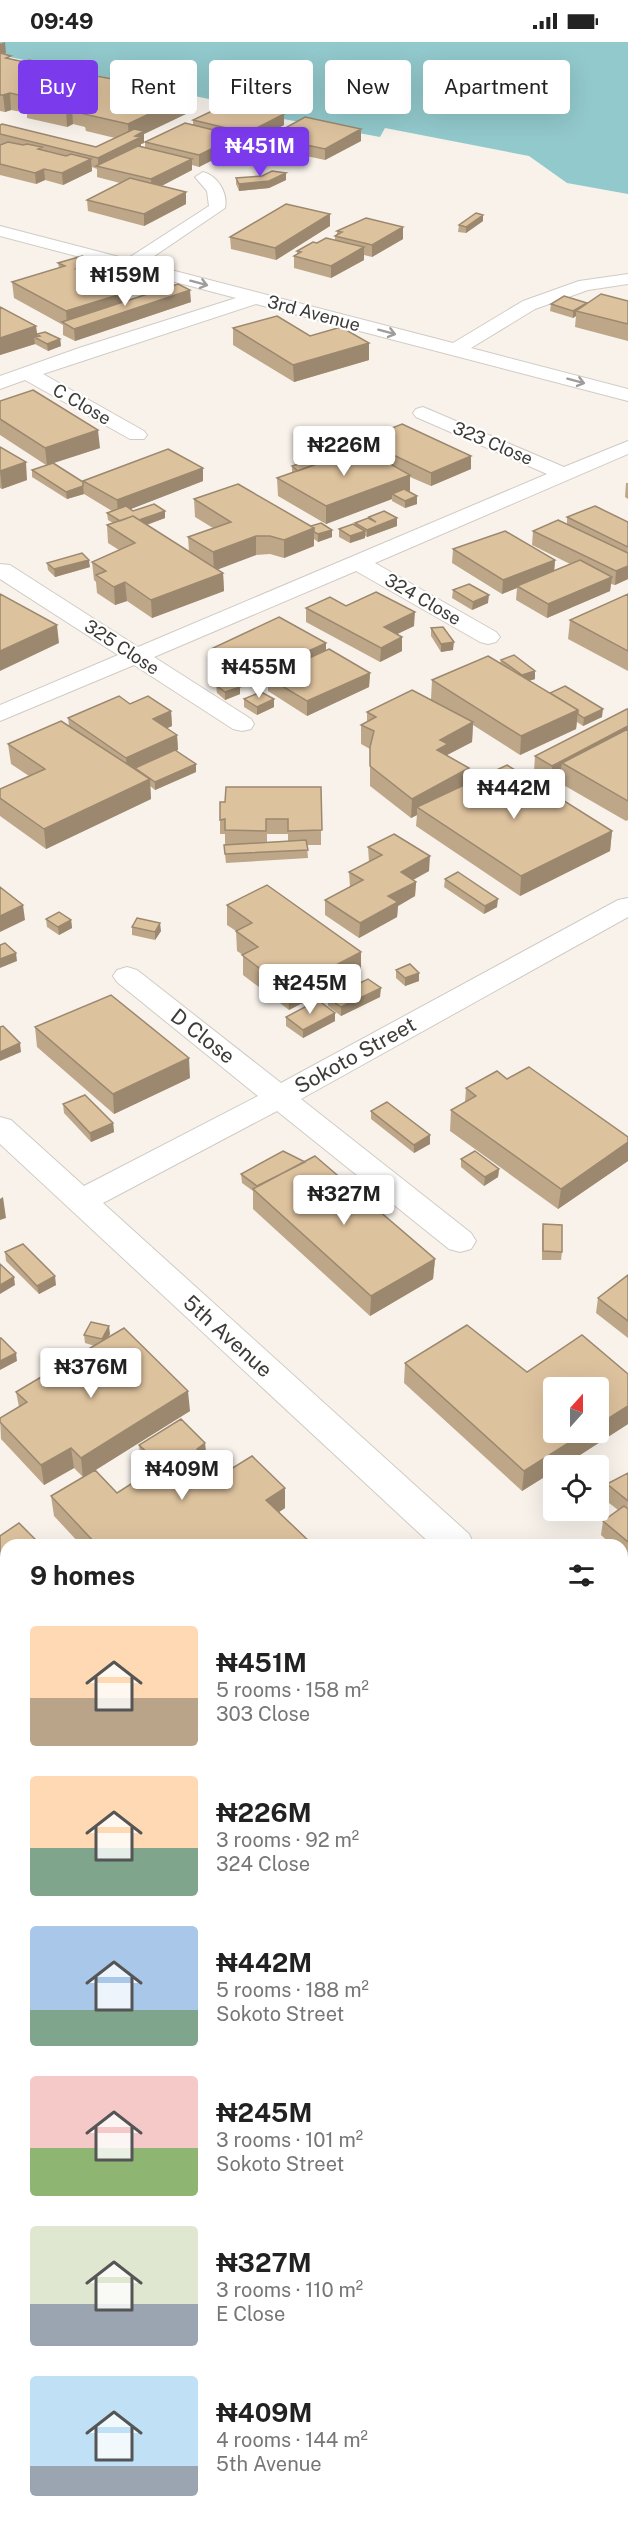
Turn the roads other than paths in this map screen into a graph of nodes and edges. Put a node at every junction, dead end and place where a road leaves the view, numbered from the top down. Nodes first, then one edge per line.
1 (202, 177) dead end
2 (0, 213) edge
3 (0, 231) edge
4 (152, 252) junction
5 (174, 258) dead end
6 (129, 265) junction
7 (628, 279) edge
8 (288, 287) dead end
9 (254, 298) junction
10 (454, 329) dead end
11 (477, 335) junction
12 (498, 340) dead end
13 (455, 350) junction
14 (28, 374) junction
15 (0, 383) edge
16 (628, 395) edge
17 (423, 413) dead end
18 (137, 435) dead end
19 (628, 447) edge
20 (564, 474) junction
21 (357, 562) junction
22 (2, 570) dead end
23 (488, 637) dead end
24 (135, 656) junction
25 (0, 714) edge
26 (242, 724) dead end
27 (628, 906) edge
28 (127, 976) dead end
29 (280, 1097) junction
30 (0, 1127) edge
31 (80, 1201) junction
32 (460, 1241) dead end
33 (449, 1539) edge

1 - 4 street
2 - 4 street
3 - 6 street, 3rd Avenue
4 - 5 street
4 - 6 street
6 -> 9 street, 3rd Avenue
7 - 11 street
8 - 9 street
9 -> 13 street, 3rd Avenue
9 - 14 street
10 - 11 street
11 - 12 street
11 - 13 street
13 -> 16 street, 3rd Avenue
14 - 15 street
14 - 18 street, C Close
17 - 20 street, 323 Close
19 - 20 street
20 - 21 street
21 - 23 street, 324 Close
21 - 24 street
22 - 24 street, 325 Close
24 - 25 street
24 - 26 street, 325 Close
27 - 29 street, Sokoto Street
28 - 29 street, D Close
29 - 31 street, Sokoto Street
29 - 32 street, D Close
30 - 31 street, 5th Avenue
31 - 33 street, 5th Avenue

